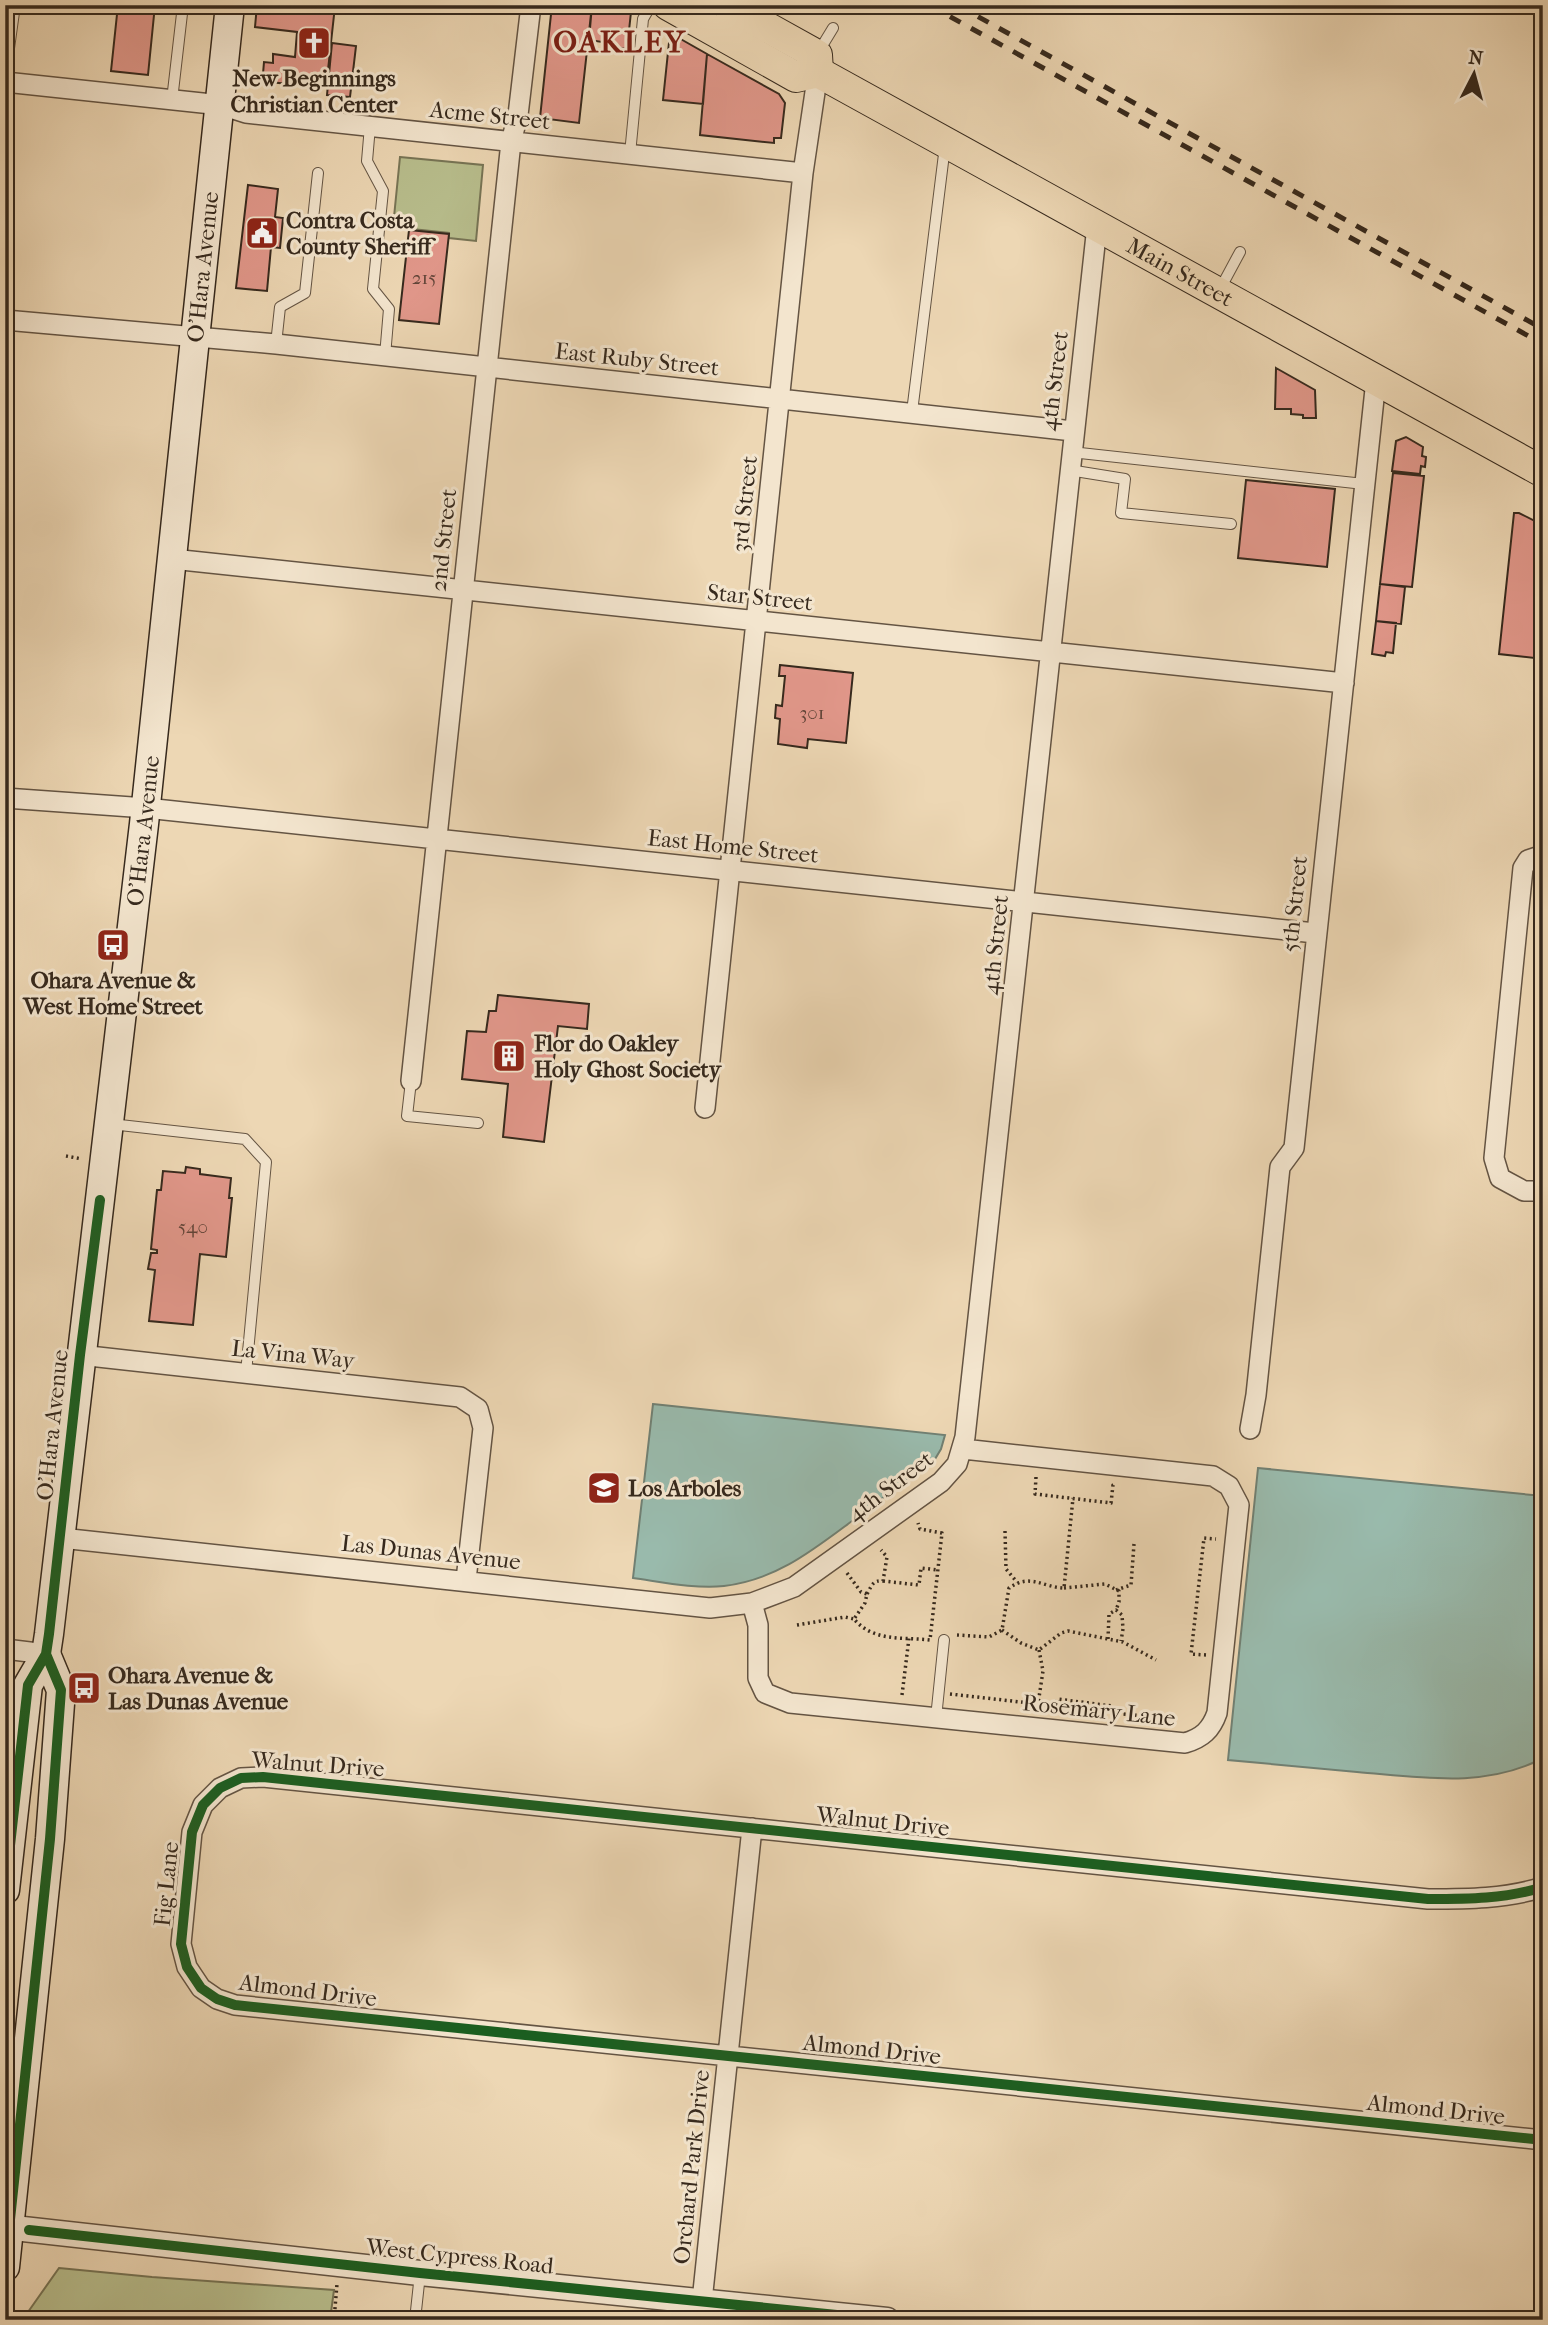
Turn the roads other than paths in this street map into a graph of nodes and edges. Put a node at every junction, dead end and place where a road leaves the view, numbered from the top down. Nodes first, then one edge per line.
1 (15, 5) edge
2 (183, 5) edge
3 (230, 5) edge
4 (531, 5) edge
5 (650, 5) edge
6 (668, 5) edge
7 (727, 5) edge
8 (833, 28) dead end
9 (817, 64) junction
10 (5, 80) edge
11 (172, 100) junction
12 (221, 105) junction
13 (370, 126) junction
14 (511, 142) junction
15 (945, 142) junction
16 (630, 154) junction
17 (318, 173) dead end
18 (803, 173) junction
19 (1097, 226) junction
20 (1240, 251) dead end
21 (1218, 293) junction
22 (5, 320) edge
23 (196, 337) junction
24 (276, 345) junction
25 (385, 356) junction
26 (487, 367) junction
27 (1376, 380) junction
28 (780, 400) junction
29 (912, 412) junction
30 (1073, 431) junction
31 (1070, 461) junction
32 (1543, 472) edge
33 (1364, 484) junction
34 (1231, 524) dead end
35 (172, 559) junction
36 (463, 590) junction
37 (757, 621) junction
38 (1050, 653) junction
39 (1344, 683) junction
40 (5, 798) edge
41 (146, 808) junction
42 (436, 840) junction
43 (1543, 855) edge
44 (730, 870) junction
45 (1024, 901) junction
46 (1315, 933) junction
47 (411, 1081) joint
48 (705, 1108) dead end
49 (478, 1123) dead end
50 (111, 1124) junction
51 (1543, 1191) edge
52 (80, 1355) junction
53 (246, 1373) junction
54 (1250, 1429) dead end
55 (963, 1449) junction
56 (61, 1538) junction
57 (466, 1580) junction
58 (794, 1587) joint
59 (752, 1603) junction
60 (946, 1636) road end
61 (5, 1649) edge
62 (46, 1654) junction
63 (936, 1718) junction
64 (220, 1787) joint
65 (752, 1828) junction
66 (7, 1848) edge
67 (1543, 1887) edge
68 (5, 1891) edge
69 (201, 1988) joint
70 (728, 2055) junction
71 (1543, 2140) edge
72 (7, 2227) edge
73 (5, 2267) edge
74 (420, 2273) junction
75 (702, 2301) junction
76 (415, 2320) edge
77 (887, 2320) edge

1 - 10 lane
2 - 11 lane
3 - 12 main road, O'Hara Avenue
4 - 14 street, 2nd Street
5 - 16 lane
6 - 9 main road, Main Street
7 - 9 main road, Main Street
8 - 9 lane
9 - 15 main road, Main Street
9 - 18 street, 3rd Street
10 - 11 street, Acme Street
11 - 12 street, Acme Street
12 - 13 street, Acme Street
12 - 23 main road, O'Hara Avenue
13 - 14 street, Acme Street
13 - 25 lane
14 - 16 street, Acme Street
14 - 26 street, 2nd Street
15 - 19 main road, Main Street
15 - 29 lane
16 - 18 street, Acme Street
17 - 24 lane
18 - 28 street, 3rd Street
19 - 21 main road, Main Street
19 - 30 street, 4th Street
20 - 21 lane
21 - 27 main road, Main Street
22 - 23 street, East Ruby Street
23 - 24 street, East Ruby Street
23 - 35 main road, O'Hara Avenue
24 - 25 street, East Ruby Street
25 - 26 street, East Ruby Street
26 - 28 street, East Ruby Street
26 - 36 street, 2nd Street
27 - 32 main road, Main Street
27 - 33 street, 5th Street
28 - 29 street, East Ruby Street
28 - 37 street, 3rd Street
29 - 30 street, East Ruby Street
30 - 31 street, 4th Street
31 - 33 lane
31 - 34 lane
31 - 38 street, 4th Street
33 - 39 street, 5th Street
35 - 36 street, Star Street
35 - 41 main road, O'Hara Avenue
36 - 37 street, Star Street
36 - 42 street, 2nd Street
37 - 38 street, Star Street
37 - 44 street, 3rd Street
38 - 39 street, Star Street
38 - 45 street, 4th Street
39 - 46 street, 5th Street
40 - 41 street, East Home Street
41 - 42 street, East Home Street
41 - 50 main road, O'Hara Avenue
42 - 44 street, East Home Street
42 - 47 street, 2nd Street
43 - 51 street
44 - 45 street, East Home Street
44 - 48 street, 3rd Street
45 - 46 street, East Home Street
45 - 55 street, 4th Street
46 - 54 street, 5th Street
47 - 49 lane
50 - 52 main road, O'Hara Avenue
50 - 53 lane
52 - 53 street, La Vina Way
52 - 56 main road, O'Hara Avenue
53 - 57 street, La Vina Way
55 - 58 street, 4th Street
55 - 63 street, Rosemary Lane
56 - 57 street, Las Dunas Avenue
56 - 62 main road, O'Hara Avenue
57 - 59 street, Las Dunas Avenue
58 - 59 street, Las Dunas Avenue
59 - 63 street, Rosemary Lane
60 - 63 lane
61 - 62 street
62 - 66 main road, O'Hara Avenue
62 - 72 main road, O'Hara Avenue
64 - 65 street, Walnut Drive
64 - 69 street, Fig Lane
65 - 67 street, Walnut Drive
65 - 70 street, Orchard Park Drive
66 - 68 main road, O'Hara Avenue
69 - 70 street, Almond Drive
70 - 71 street, Almond Drive
70 - 75 street, Orchard Park Drive
72 - 73 main road, O'Hara Avenue
72 - 74 street, West Cypress Road
74 - 75 street, West Cypress Road
74 - 76 lane
75 - 77 street, West Cypress Road

